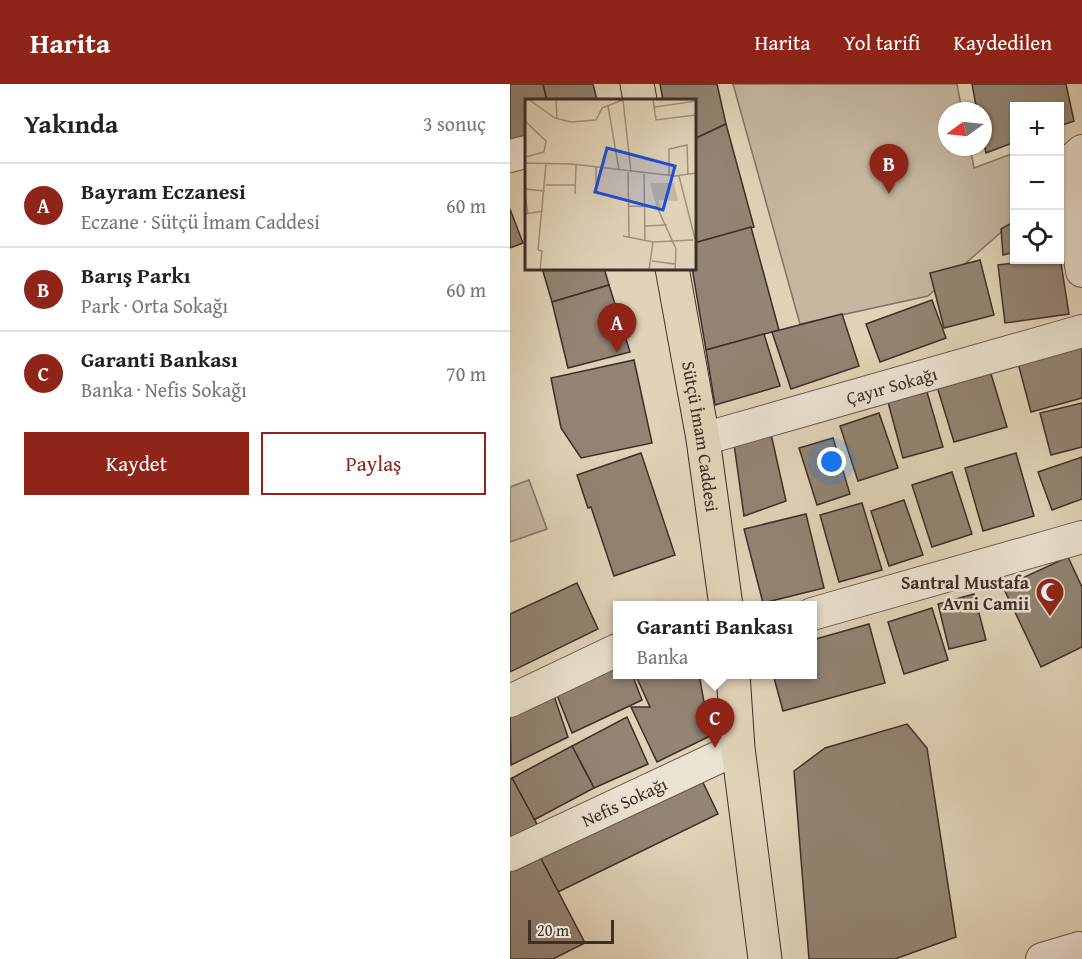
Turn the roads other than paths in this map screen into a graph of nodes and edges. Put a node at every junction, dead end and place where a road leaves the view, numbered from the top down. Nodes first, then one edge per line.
1 (637, 84) edge
2 (640, 99) edge
3 (1082, 150) edge
4 (525, 152) edge
5 (510, 156) edge
6 (672, 270) edge
7 (1082, 271) edge
8 (1082, 331) edge
9 (703, 439) junction
10 (1082, 537) edge
11 (720, 601) edge
12 (817, 613) edge
13 (613, 652) edge
14 (733, 679) edge
15 (510, 701) edge
16 (738, 748) junction
17 (510, 855) edge
18 (1079, 948) dead end
19 (765, 959) edge
20 (1042, 959) edge

1 - 2 main road
3 - 7 street
4 - 5 street
6 - 9 main road, Sütçü İmam Caddesi
8 - 9 street, Çayır Sokağı
9 - 11 main road, Sütçü İmam Caddesi
10 - 12 street
13 - 15 street
14 - 16 main road
16 - 17 street, Nefis Sokağı
16 - 19 main road
18 - 20 street

